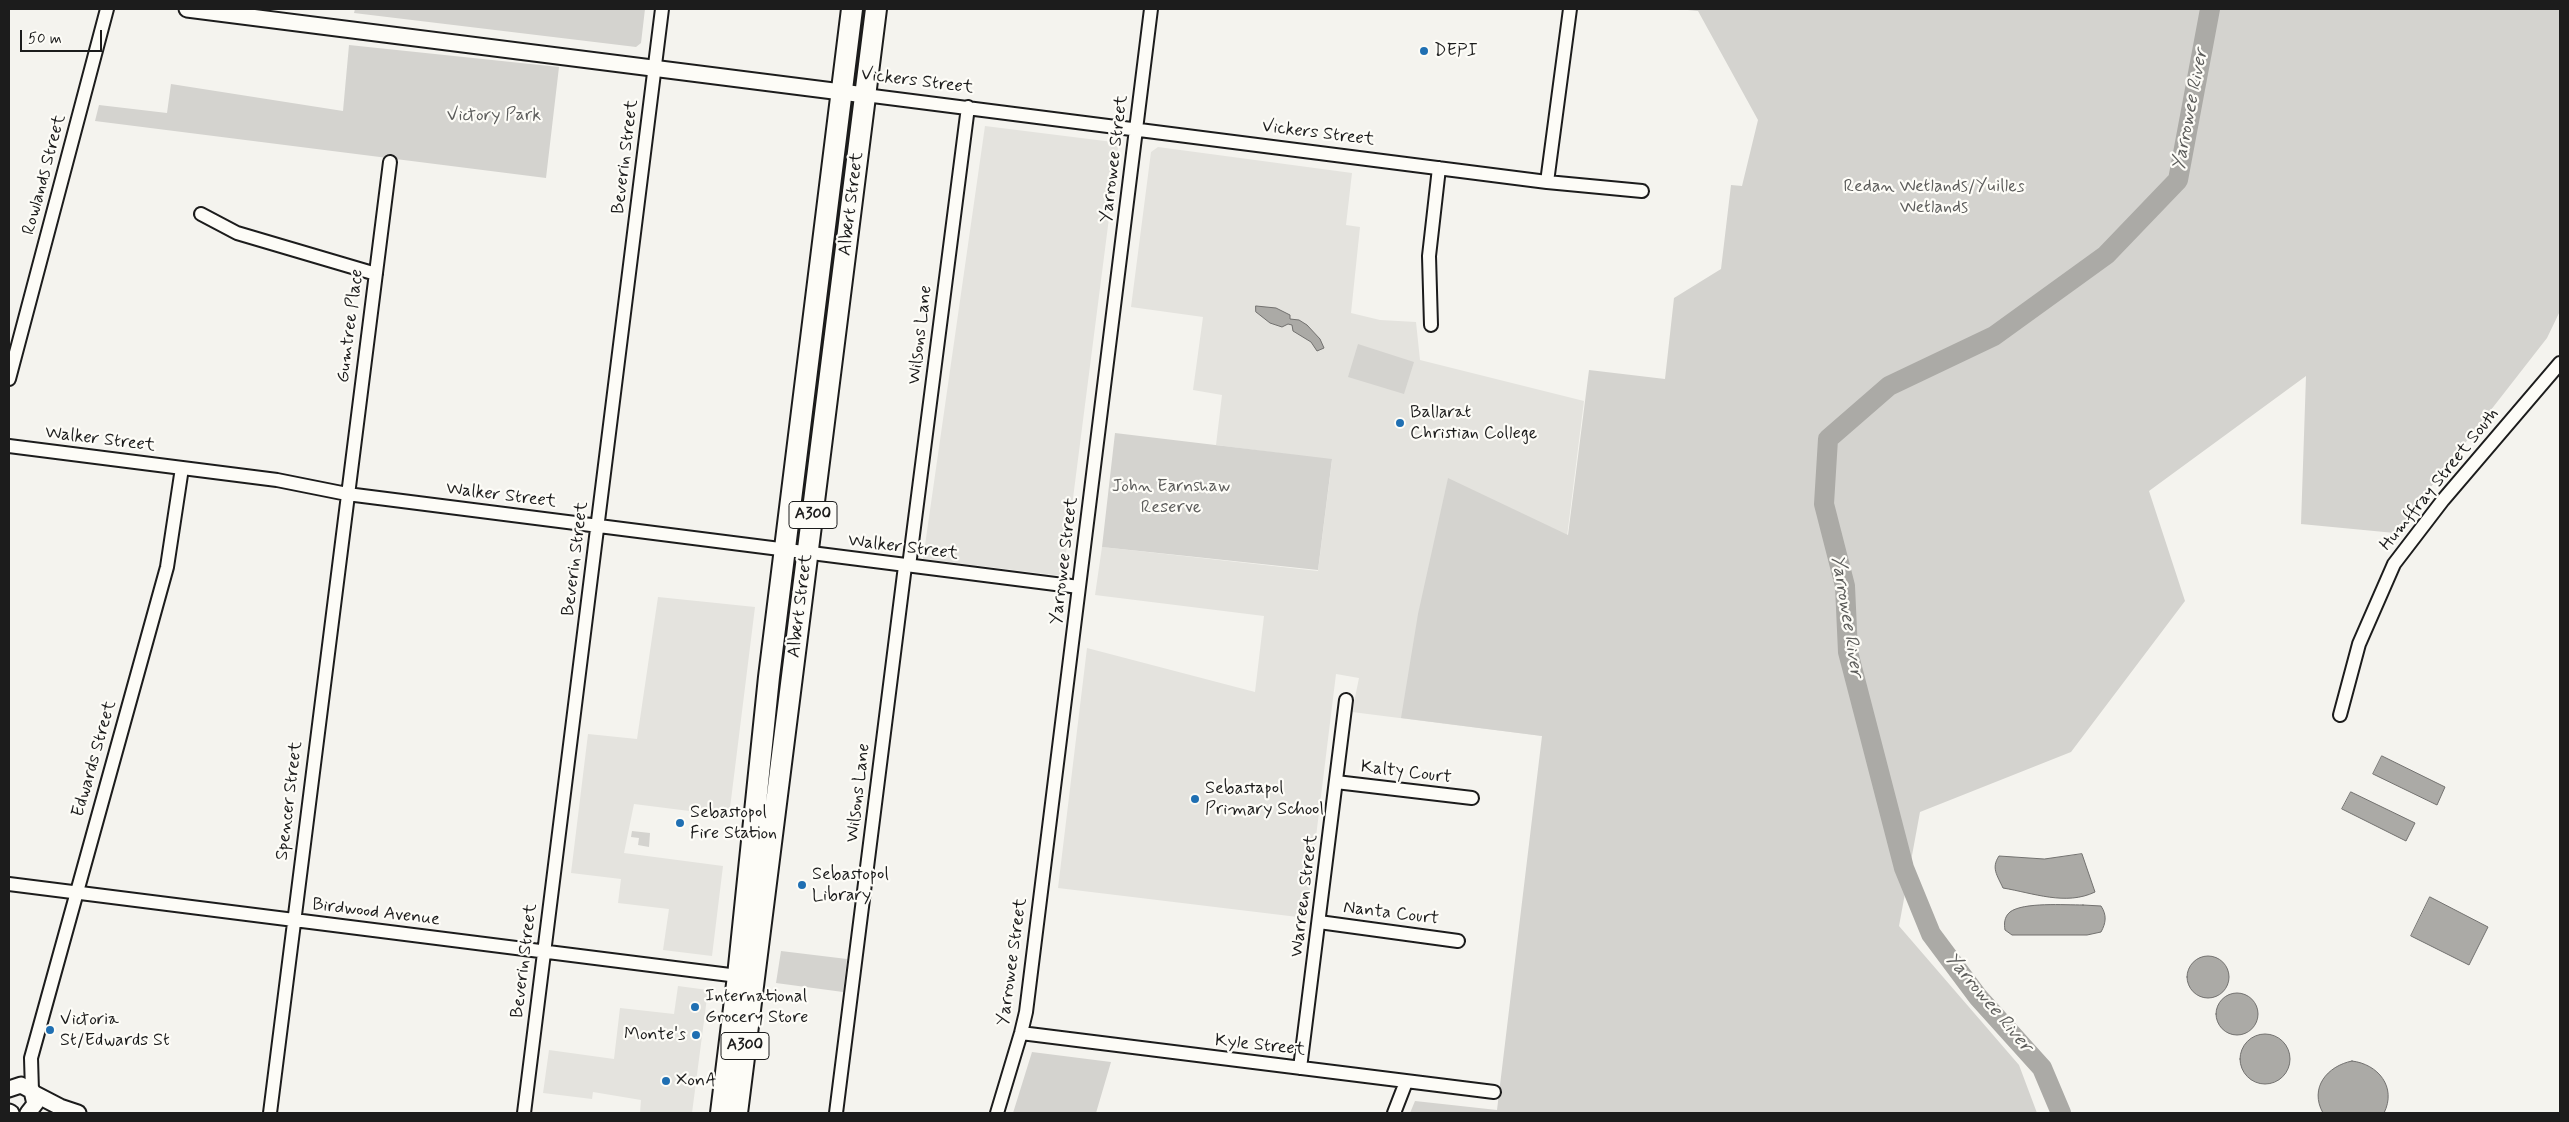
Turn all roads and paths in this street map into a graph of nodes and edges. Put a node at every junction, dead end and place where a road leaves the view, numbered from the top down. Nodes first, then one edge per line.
1 (107, 9) edge
2 (187, 9) edge
3 (662, 9) edge
4 (852, 9) edge
5 (876, 9) edge
6 (1151, 9) edge
7 (1570, 9) edge
8 (654, 68) junction
9 (842, 92) junction
10 (865, 95) junction
11 (968, 107) junction
12 (1136, 131) junction
13 (390, 162) dead end
14 (1439, 168) junction
15 (1547, 182) junction
16 (1642, 191) dead end
17 (202, 214) dead end
18 (376, 274) junction
19 (1430, 325) dead end
20 (2560, 363) edge
21 (9, 379) edge
22 (9, 446) edge
23 (182, 468) junction
24 (347, 494) junction
25 (598, 526) junction
26 (785, 550) junction
27 (808, 554) junction
28 (907, 566) junction
29 (1079, 587) junction
30 (1346, 700) dead end
31 (2340, 715) dead end
32 (1336, 782) junction
33 (1472, 798) dead end
34 (9, 884) edge
35 (75, 892) junction
36 (293, 920) junction
37 (1319, 922) junction
38 (1458, 941) dead end
39 (544, 952) junction
40 (738, 976) junction
41 (1022, 1033) junction
42 (31, 1058) junction
43 (1300, 1068) junction
44 (1406, 1082) junction
45 (11, 1087) edge
46 (33, 1092) junction
47 (1494, 1092) dead end
48 (29, 1113) edge
49 (76, 1113) edge
50 (270, 1113) edge
51 (524, 1113) edge
52 (721, 1113) edge
53 (737, 1113) edge
54 (836, 1113) edge
55 (997, 1113) edge
56 (1394, 1113) edge

1 - 21 street, Rowlands Street
2 - 8 street, Vickers Street
3 - 8 street, Beverin Street
4 - 9 highway, Albert Street / A300
5 - 10 highway, Albert Street / A300
6 - 12 street, Yarrowee Street
7 - 15 street
8 - 9 street, Vickers Street
8 - 25 street, Beverin Street
9 - 10 street, Vickers Street
9 - 26 highway, Albert Street / A300
10 - 11 street, Vickers Street
10 - 27 highway, Albert Street / A300
11 - 12 street, Vickers Street
11 - 28 street, Wilsons Lane
12 - 14 street, Vickers Street
12 - 29 street, Yarrowee Street
13 - 18 street, Gumtree Place
14 - 15 street, Vickers Street
14 - 19 street
15 - 16 street, Vickers Street
17 - 18 street
18 - 24 street, Gumtree Place
20 - 31 street, Humffray Street South
22 - 23 street, Walker Street
23 - 24 street, Walker Street
23 - 35 street, Edwards Street
24 - 25 street, Walker Street
24 - 36 street, Spencer Street
25 - 26 street, Walker Street
25 - 39 street, Beverin Street
26 - 27 street, Walker Street
26 - 40 highway, Albert Street / A300
27 - 28 street, Walker Street
27 - 53 highway, Albert Street / A300
28 - 29 street, Walker Street
28 - 54 street, Wilsons Lane
29 - 41 street, Yarrowee Street
30 - 32 street, Warreen Street
32 - 33 street, Kalty Court
32 - 37 street, Warreen Street
34 - 35 street, Birdwood Avenue
35 - 36 street, Birdwood Avenue
35 - 42 street, Edwards Street
36 - 39 street, Birdwood Avenue
36 - 50 street, Spencer Street
37 - 38 street, Nanta Court
37 - 43 street, Warreen Street
39 - 40 street, Birdwood Avenue
39 - 51 street, Beverin Street
40 - 52 highway, Albert Street / A300
41 - 43 street, Kyle Street
41 - 55 street, Yarrowee Street
42 - 45 street, Edwards Street
42 - 46 street, Edwards Street
43 - 44 street, Kyle Street
44 - 47 street, Kyle Street
44 - 56 street
45 - 46 street
46 - 48 street
46 - 49 street
48 - 49 street

